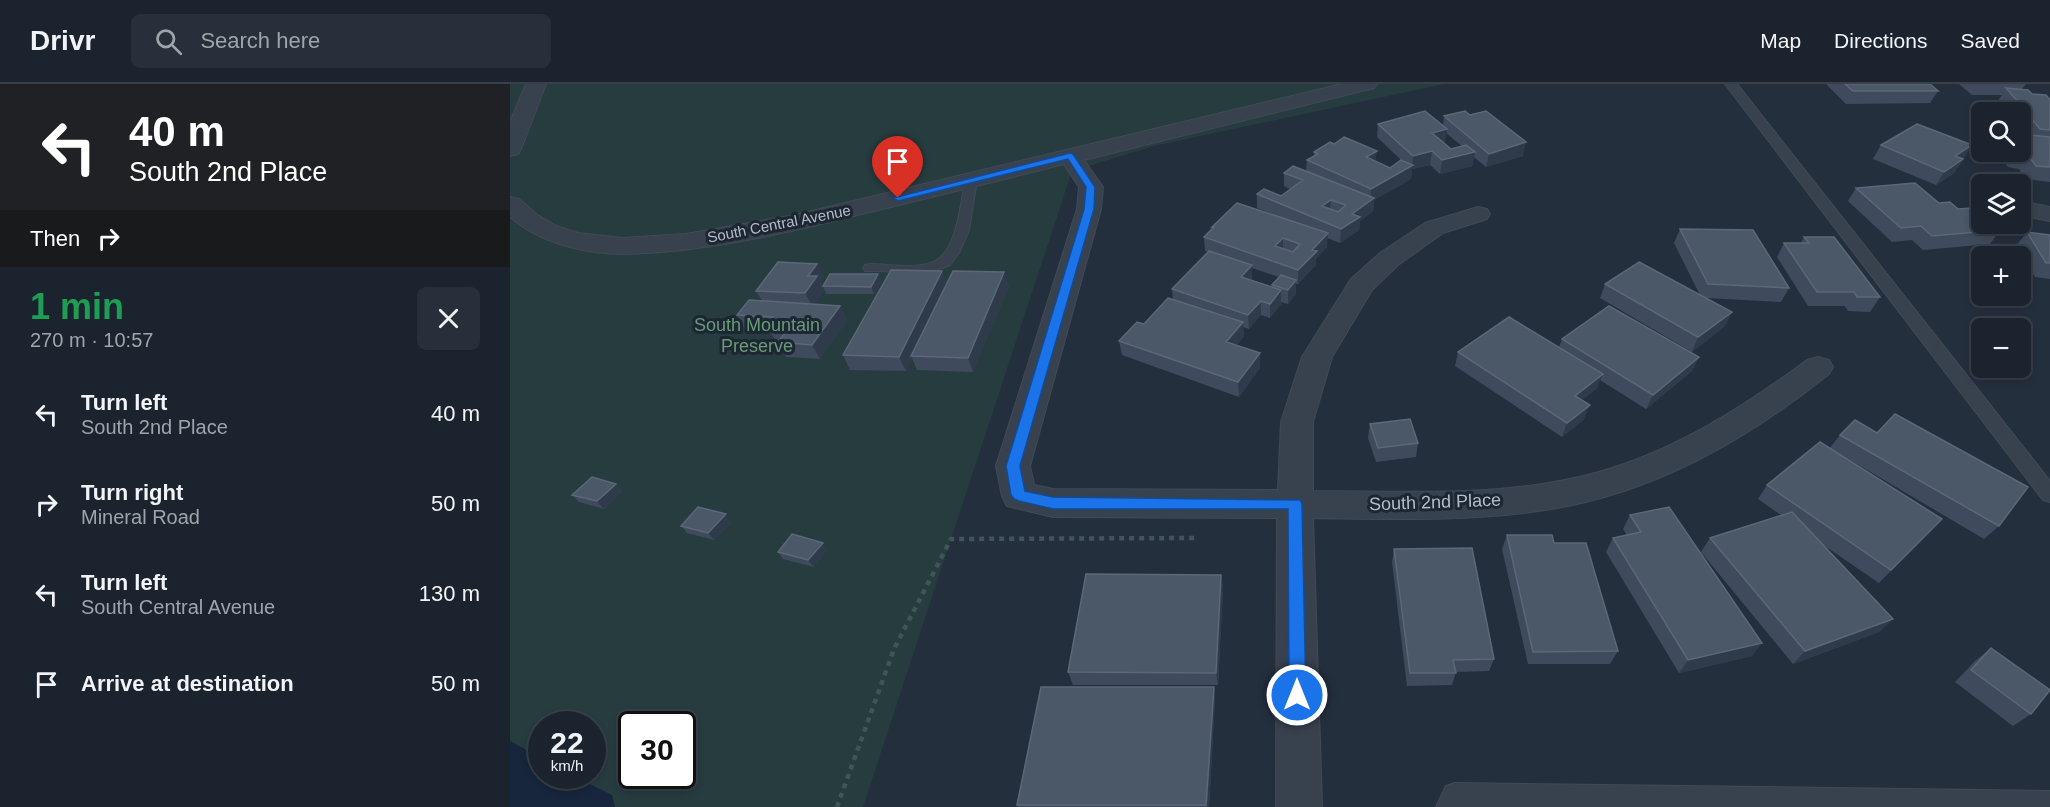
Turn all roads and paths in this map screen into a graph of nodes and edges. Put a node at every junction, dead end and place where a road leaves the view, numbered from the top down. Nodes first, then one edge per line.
1 (536, 84) edge
2 (1367, 84) edge
3 (1731, 84) edge
4 (510, 149) edge
5 (1070, 156) junction
6 (971, 180) junction
7 (510, 204) edge
8 (2031, 210) edge
9 (1478, 214) dead end
10 (2050, 214) edge
11 (870, 268) dead end
12 (1818, 367) dead end
13 (2050, 495) edge
14 (1295, 504) junction
15 (1206, 538) dead end
16 (2050, 803) edge
17 (837, 807) edge
18 (1299, 807) edge
19 (1448, 807) edge

1 - 4 street
2 - 5 street, South Central Avenue
3 - 13 lane
5 - 6 street, South Central Avenue
5 - 14 street, South 2nd Place
6 - 7 street, South Central Avenue
6 - 11 lane
8 - 10 street
9 - 14 street
12 - 14 street, South 2nd Place
14 - 18 street
15 - 17 path
16 - 19 lane

